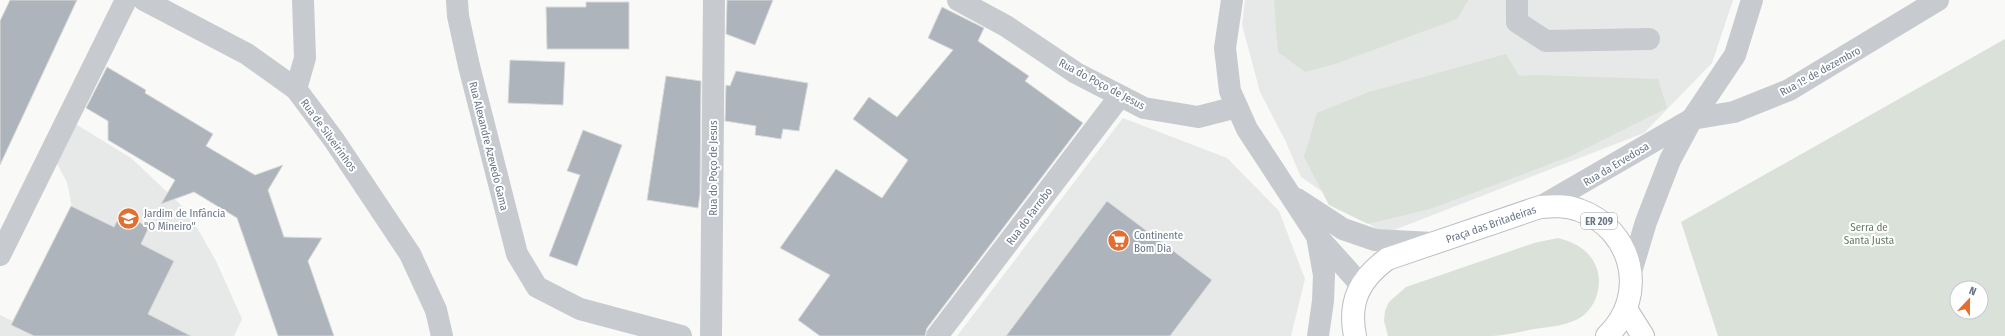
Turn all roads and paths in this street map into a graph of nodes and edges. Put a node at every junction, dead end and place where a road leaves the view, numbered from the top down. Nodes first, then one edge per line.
1 (126, 0) edge
2 (144, 0) edge
3 (303, 0) edge
4 (457, 0) edge
5 (714, 0) edge
6 (1232, 0) edge
7 (1517, 0) edge
8 (1752, 0) edge
9 (1938, 0) edge
10 (962, 1) edge
11 (1649, 39) dead end
12 (296, 89) junction
13 (1120, 96) junction
14 (1237, 106) junction
15 (1692, 119) junction
16 (1289, 194) junction
17 (1540, 207) junction
18 (1317, 236) junction
19 (1433, 243) junction
20 (0, 255) edge
21 (1630, 272) junction
22 (1361, 285) junction
23 (1626, 309) junction
24 (1351, 331) edge
25 (442, 336) edge
26 (681, 336) edge
27 (711, 336) edge
28 (937, 336) edge
29 (1318, 336) edge
30 (1607, 336) edge
31 (1643, 336) edge

1 - 20 street
2 - 12 street, Rua de Silveirinhos
3 - 12 street
4 - 26 street, Rua Alexandre Azevedo Gama
5 - 27 street, Rua do Poço de Jesus
6 - 14 street
7 - 11 street
8 - 15 street, Rua da Ervedosa
9 - 15 street, Rua 1º de dezembro
10 - 13 street, Rua do Poço de Jesus
12 - 25 street, Rua de Silveirinhos
13 - 14 street, Rua do Poço de Jesus
13 - 28 street, Rua do Farrobo
14 - 16 street
15 - 17 street, Rua da Ervedosa
15 - 21 street, Rua da Ervedosa
16 - 18 street
16 - 19 street
17 - 19 main road, Praça das Britadeiras / ER 209
17 - 21 main road, Praça das Britadeiras / ER 209
18 - 22 street
18 - 29 street
19 - 22 main road, Praça das Britadeiras / ER 209
21 - 23 main road, Praça das Britadeiras / ER 209
22 - 24 main road, Praça das Britadeiras / ER 209
23 - 30 main road, Praça das Britadeiras / ER 209
23 - 31 main road

